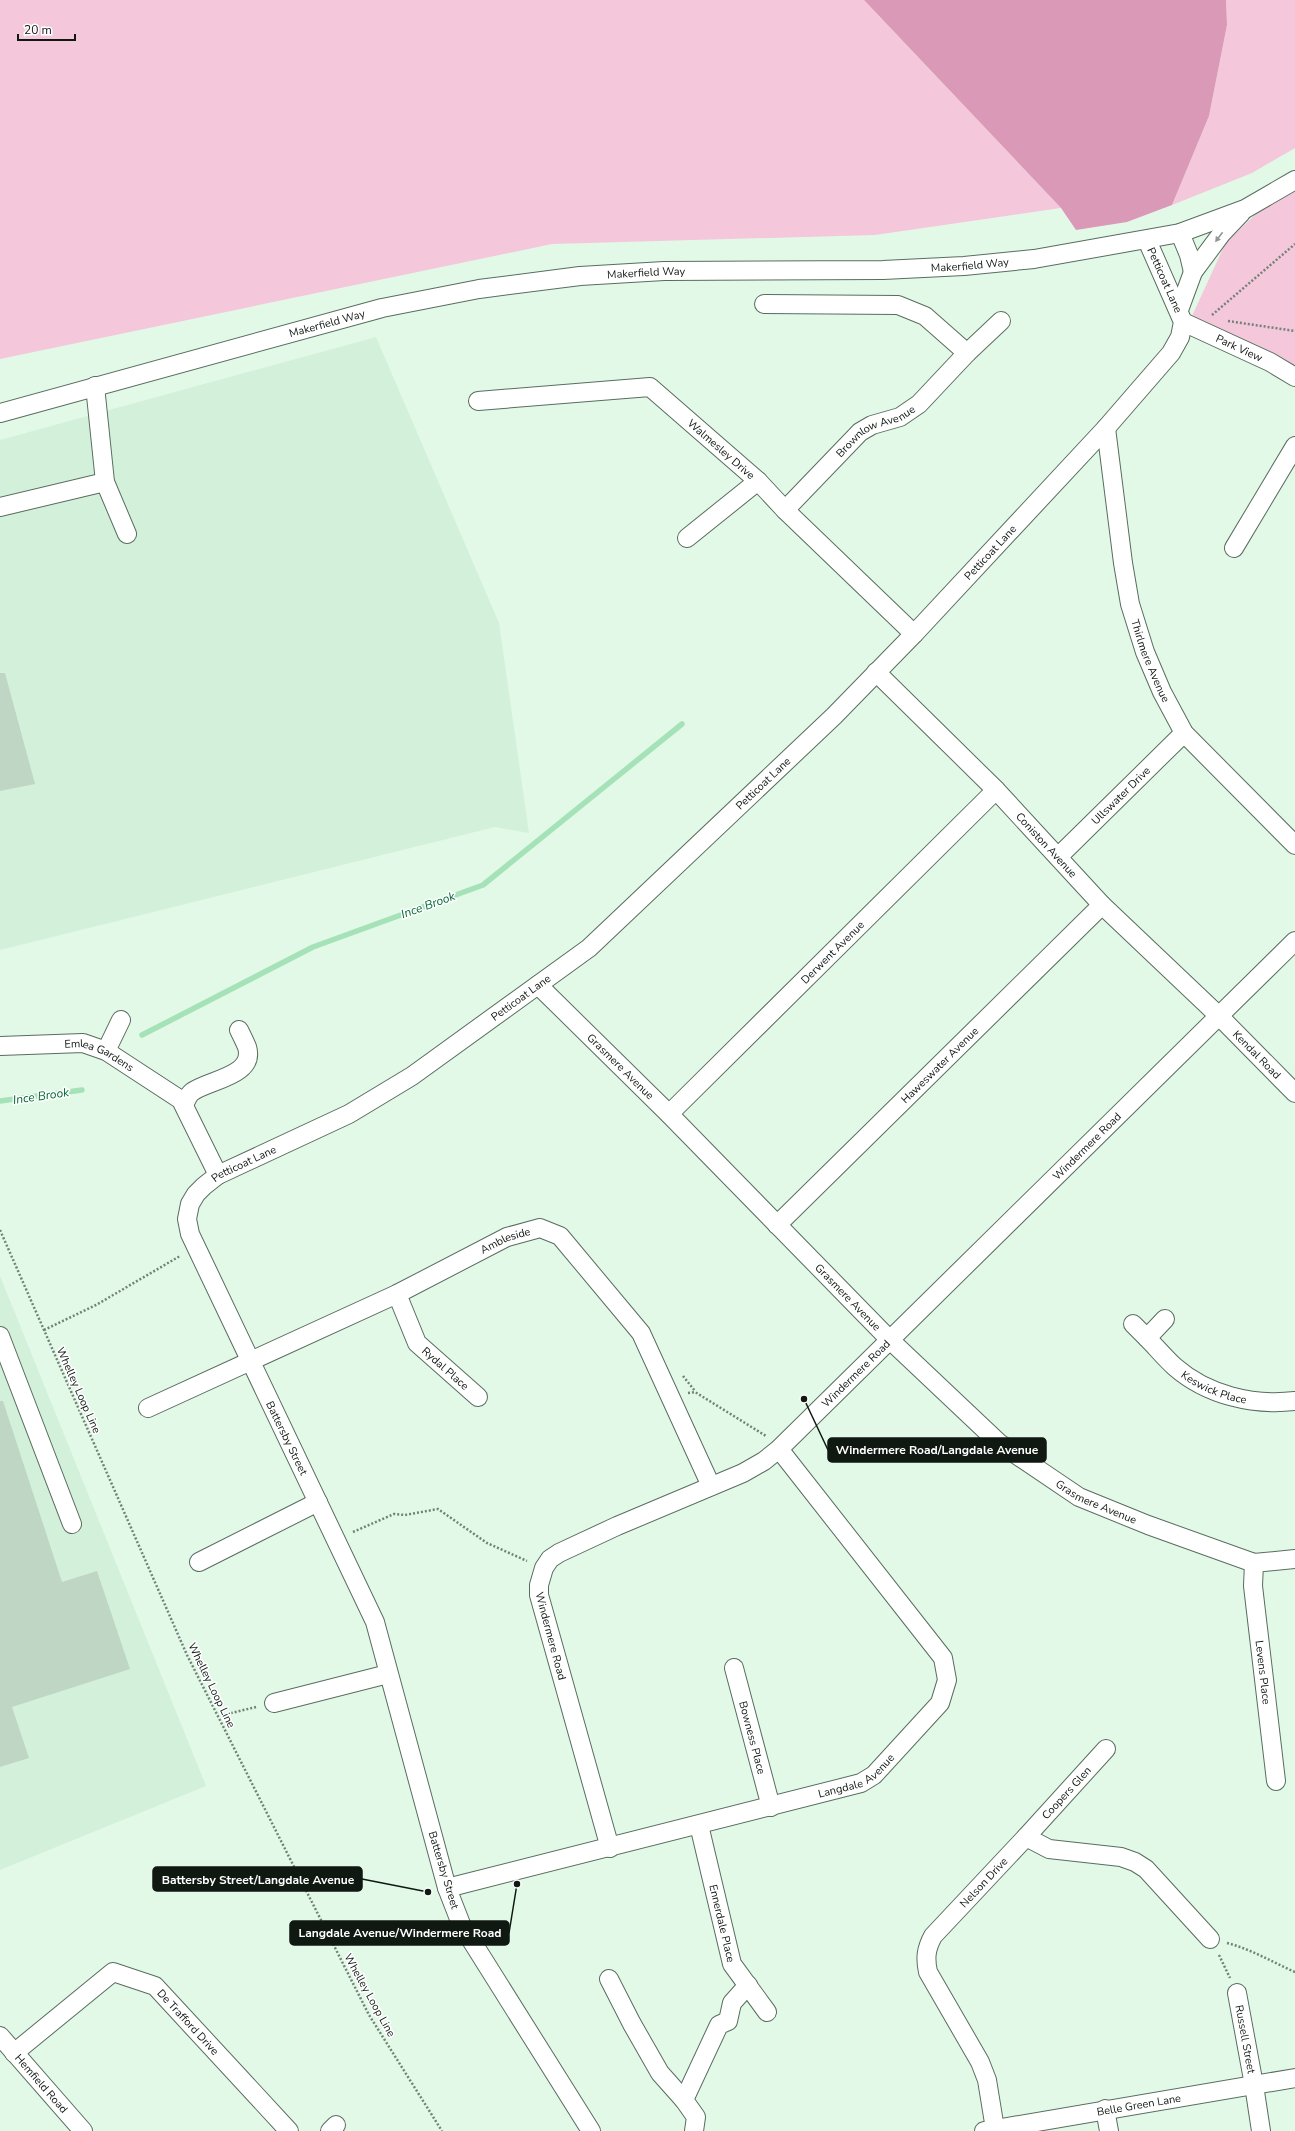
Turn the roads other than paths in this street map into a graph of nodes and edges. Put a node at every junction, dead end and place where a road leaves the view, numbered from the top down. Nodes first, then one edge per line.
1 (1295, 180) edge
2 (1245, 209) junction
3 (1180, 233) junction
4 (1147, 240) junction
5 (1193, 272) junction
6 (764, 304) dead end
7 (1181, 316) junction
8 (1000, 321) dead end
9 (967, 353) junction
10 (1295, 377) edge
11 (95, 386) junction
12 (478, 401) dead end
13 (0, 413) edge
14 (1106, 428) junction
15 (1295, 446) edge
16 (758, 481) junction
17 (105, 482) junction
18 (0, 508) edge
19 (785, 510) junction
20 (127, 534) dead end
21 (688, 538) dead end
22 (1234, 548) dead end
23 (914, 634) junction
24 (876, 672) junction
25 (1184, 733) junction
26 (996, 790) junction
27 (1295, 845) edge
28 (1058, 857) junction
29 (1102, 906) junction
30 (1295, 941) edge
31 (538, 985) junction
32 (1219, 1016) junction
33 (122, 1020) dead end
34 (239, 1030) dead end
35 (0, 1046) edge
36 (106, 1051) junction
37 (1295, 1093) edge
38 (184, 1105) junction
39 (669, 1114) junction
40 (218, 1175) junction
41 (190, 1204) joint
42 (778, 1225) junction
43 (397, 1294) junction
44 (1165, 1319) dead end
45 (1133, 1324) dead end
46 (0, 1336) edge
47 (1147, 1338) junction
48 (890, 1340) junction
49 (251, 1361) junction
50 (478, 1397) dead end
51 (1295, 1401) edge
52 (148, 1408) dead end
53 (779, 1449) junction
54 (711, 1486) junction
55 (318, 1502) junction
56 (72, 1524) dead end
57 (1295, 1560) edge
58 (199, 1562) dead end
59 (1254, 1563) junction
60 (734, 1668) dead end
61 (388, 1674) junction
62 (274, 1703) dead end
63 (1106, 1749) dead end
64 (1276, 1781) dead end
65 (771, 1807) junction
66 (699, 1824) junction
67 (1026, 1837) junction
68 (610, 1848) junction
69 (447, 1888) junction
70 (1210, 1939) road end
71 (609, 1979) dead end
72 (748, 1985) junction
73 (1237, 1993) road end
74 (767, 2012) dead end
75 (1, 2038) edge
76 (14, 2053) junction
77 (1295, 2078) edge
78 (1254, 2085) junction
79 (684, 2100) junction
80 (1105, 2109) junction
81 (989, 2130) edge
82 (83, 2131) edge
83 (289, 2131) edge
84 (591, 2131) edge
85 (694, 2131) edge
86 (1109, 2131) edge
87 (1261, 2131) edge

1 - 2 street, Makerfield Way
2 - 3 street, Makerfield Way
2 -> 5 street
3 - 4 street, Makerfield Way
3 - 5 street
4 - 7 street, Petticoat Lane
4 - 11 street, Makerfield Way
5 - 7 street
6 - 9 street
7 - 10 street, Park View
7 - 14 street, Petticoat Lane
8 - 9 street, Brownlow Avenue
9 - 19 street, Brownlow Avenue
11 - 13 street, Makerfield Way
11 - 17 street
12 - 16 street, Walmesley Drive
14 - 23 street, Petticoat Lane
14 - 25 street, Thirlmere Avenue
15 - 22 street
16 - 19 street, Walmesley Drive
16 - 21 street
17 - 18 street
17 - 20 street
19 - 23 street, Walmesley Drive
23 - 24 street, Petticoat Lane
24 - 26 street, Coniston Avenue
24 - 31 street, Petticoat Lane
25 - 27 street, Thirlmere Avenue
25 - 28 street, Ullswater Drive
26 - 28 street, Coniston Avenue
26 - 39 street, Derwent Avenue
28 - 29 street, Coniston Avenue
29 - 32 street, Coniston Avenue
29 - 42 street, Haweswater Avenue
30 - 32 street, Windermere Road
31 - 39 street, Grasmere Avenue
31 - 40 street, Petticoat Lane
32 - 37 street, Kendal Road
32 - 48 street, Windermere Road
33 - 36 street
34 - 38 street
35 - 36 street, Emlea Gardens
36 - 38 street, Emlea Gardens
38 - 40 street, Emlea Gardens
39 - 42 street, Grasmere Avenue
40 - 41 street, Petticoat Lane
41 - 49 street, Battersby Street
42 - 48 street, Grasmere Avenue
43 - 49 street, Ambleside
43 - 50 street, Rydal Place
43 - 54 street, Ambleside
44 - 47 street
45 - 47 street, Keswick Place
46 - 56 street
47 - 51 street, Keswick Place
48 - 53 street, Windermere Road
48 - 59 street, Grasmere Avenue
49 - 52 street, Ambleside
49 - 55 street, Battersby Street
53 - 54 street, Windermere Road
53 - 65 street, Langdale Avenue
54 - 68 street, Windermere Road
55 - 58 street
55 - 61 street, Battersby Street
57 - 59 street, Grasmere Avenue
59 - 64 street, Levens Place
60 - 65 street, Bowness Place
61 - 62 street
61 - 69 street, Battersby Street
63 - 67 street, Coopers Glen
65 - 66 street, Langdale Avenue
66 - 68 street, Langdale Avenue
66 - 72 street, Ennerdale Place
67 - 70 street
67 - 81 street, Nelson Drive
68 - 69 street, Langdale Avenue
69 - 84 street, Battersby Street
71 - 79 street
72 - 74 street, Ennerdale Place
72 - 79 street
73 - 78 street, Russell Street
75 - 76 street, Hemfield Road
76 - 82 street, Hemfield Road
76 - 83 street, De Trafford Drive
77 - 78 street, Belle Green Lane
78 - 80 street, Belle Green Lane
78 - 87 street, Russell Street
79 - 85 street
80 - 81 street, Belle Green Lane
80 - 86 street

